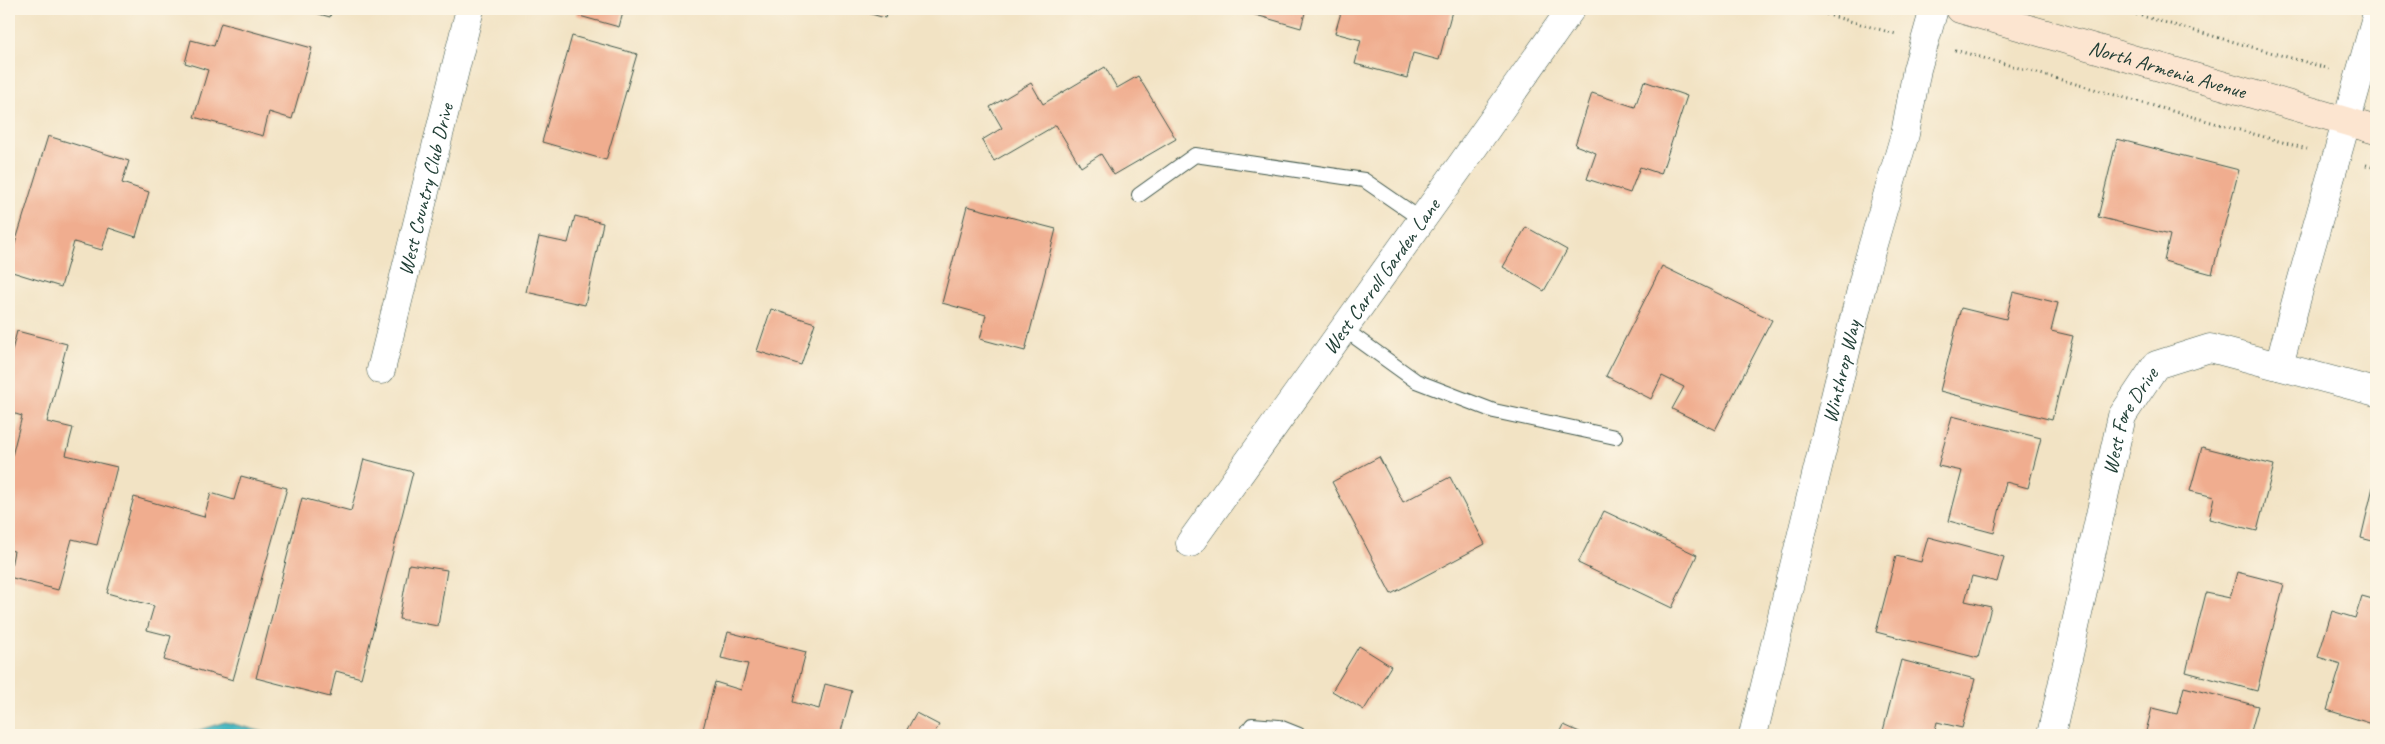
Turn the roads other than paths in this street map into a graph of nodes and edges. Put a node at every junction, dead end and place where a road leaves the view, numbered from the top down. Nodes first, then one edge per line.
1 (470, 9) edge
2 (1571, 9) edge
3 (1934, 9) edge
4 (1960, 9) edge
5 (2376, 17) edge
6 (2347, 122) junction
7 (2376, 130) edge
8 (1139, 195) dead end
9 (1422, 220) junction
10 (1344, 329) junction
11 (2279, 366) junction
12 (381, 370) dead end
13 (2376, 392) edge
14 (1615, 437) dead end
15 (1190, 544) dead end
16 (1245, 735) edge
17 (1299, 735) edge
18 (1753, 735) edge
19 (2051, 735) edge

1 - 12 street, West Country Club Drive
2 - 9 street, West Carroll Garden Lane
3 - 18 street, Winthrop Way
4 - 6 main road, North Armenia Avenue
5 - 6 street
6 - 7 main road, North Armenia Avenue
6 - 11 street
8 - 9 lane
9 - 10 street, West Carroll Garden Lane
10 - 14 lane
10 - 15 street, West Carroll Garden Lane
11 - 13 street, West Fore Drive
11 - 19 street, West Fore Drive
16 - 17 lane

